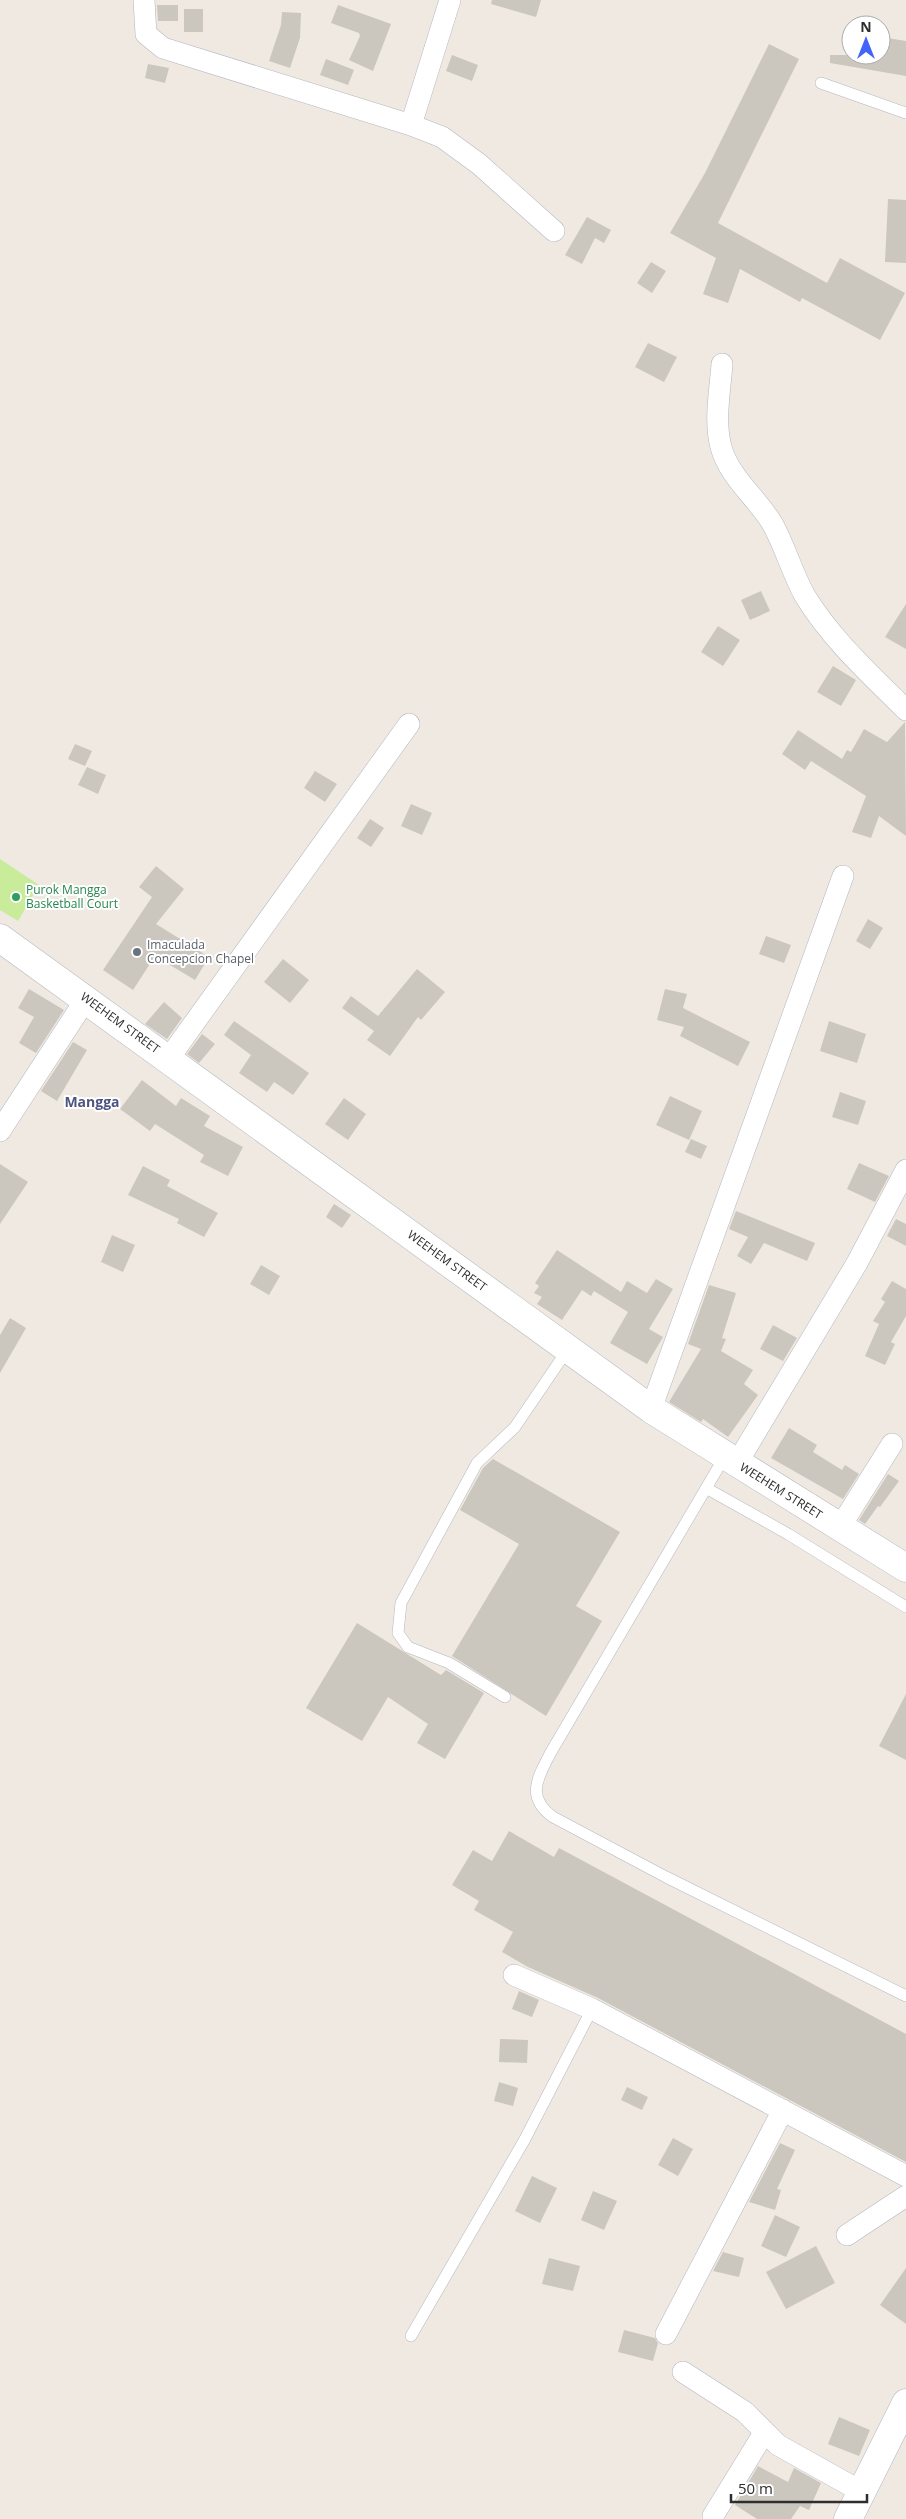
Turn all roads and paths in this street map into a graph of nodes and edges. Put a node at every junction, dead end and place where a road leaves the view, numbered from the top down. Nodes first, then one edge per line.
1 (144, 0) edge
2 (450, 0) edge
3 (821, 83) dead end
4 (906, 113) edge
5 (411, 125) junction
6 (554, 231) dead end
7 (722, 364) dead end
8 (905, 707) edge
9 (409, 724) dead end
10 (843, 876) dead end
11 (0, 938) edge
12 (86, 999) junction
13 (168, 1058) junction
14 (0, 1131) edge
15 (906, 1170) edge
16 (568, 1349) junction
17 (651, 1409) junction
18 (892, 1444) dead end
19 (731, 1460) junction
20 (706, 1488) junction
21 (840, 1528) junction
22 (906, 1568) edge
23 (906, 1607) edge
24 (505, 1697) dead end
25 (514, 1976) dead end
26 (906, 1996) edge
27 (592, 2009) junction
28 (783, 2110) junction
29 (906, 2176) edge
30 (906, 2196) edge
31 (847, 2235) dead end
32 (666, 2334) dead end
33 (411, 2336) dead end
34 (684, 2372) dead end
35 (906, 2404) edge
36 (764, 2433) junction
37 (862, 2492) junction
38 (713, 2516) dead end
39 (848, 2519) edge

1 - 5 street
2 - 5 street
3 - 4 lane
5 - 6 street
7 - 8 street
9 - 13 street
10 - 17 street
11 - 12 street, WEEHEM STREET
12 - 13 street, WEEHEM STREET
12 - 14 street
13 - 16 street, WEEHEM STREET
15 - 19 street
16 - 17 street, WEEHEM STREET
16 - 24 lane
17 - 19 street, WEEHEM STREET
18 - 21 street
19 - 20 lane
19 - 21 street, WEEHEM STREET
20 - 23 lane
20 - 26 lane
21 - 22 street, WEEHEM STREET
25 - 27 street
27 - 28 street
27 - 33 lane
28 - 29 street
28 - 32 street
30 - 31 street
34 - 36 street
35 - 37 street
36 - 37 street
36 - 38 street
37 - 39 street

